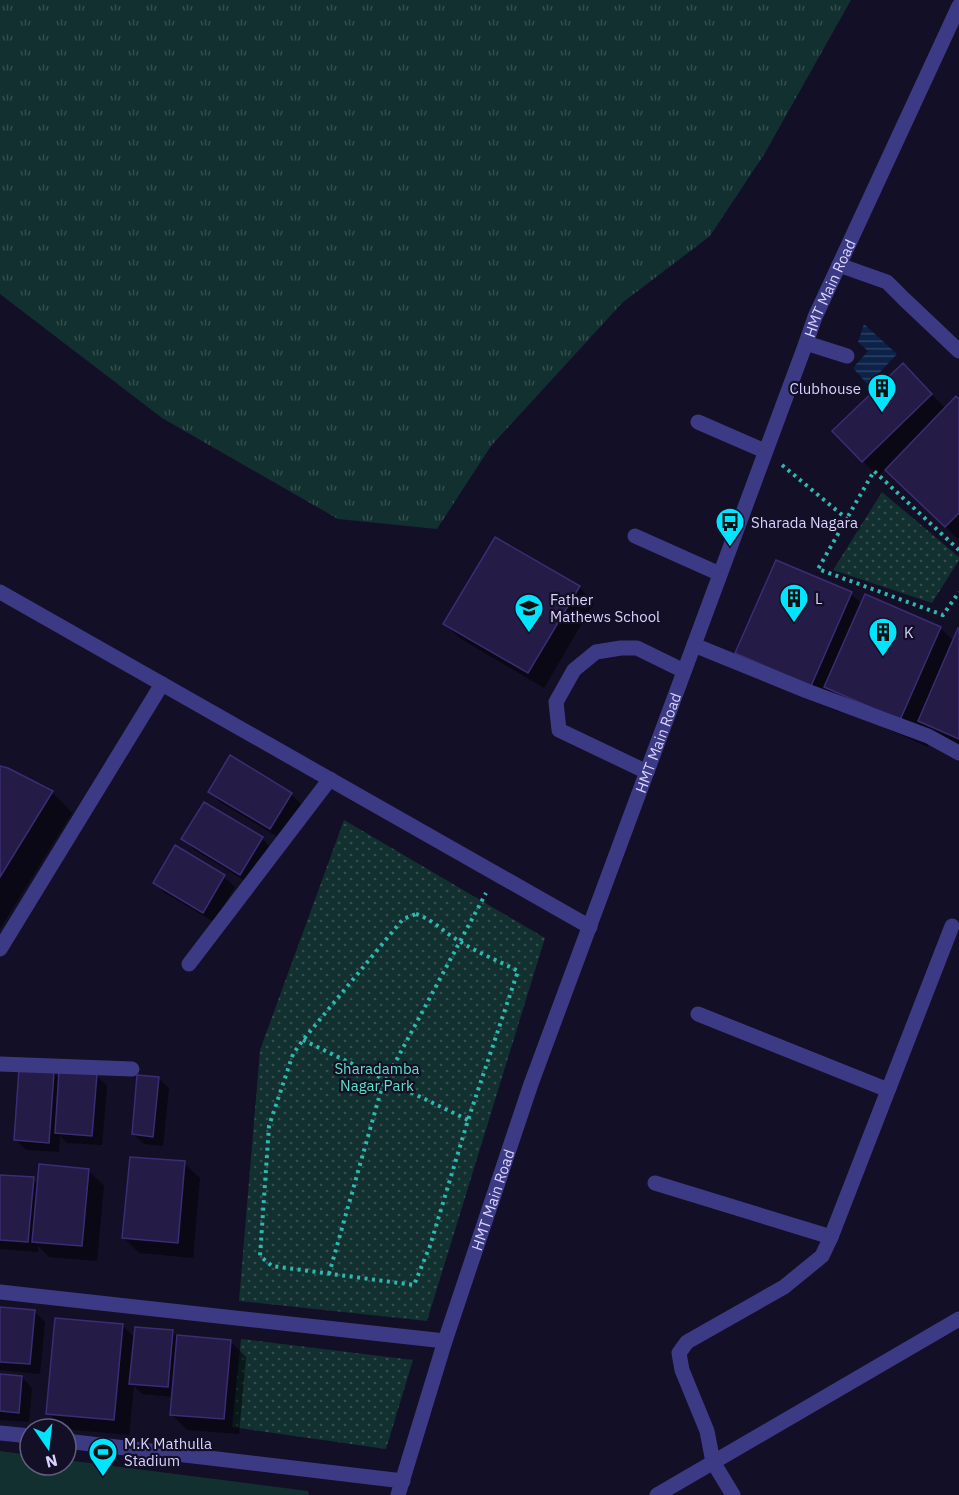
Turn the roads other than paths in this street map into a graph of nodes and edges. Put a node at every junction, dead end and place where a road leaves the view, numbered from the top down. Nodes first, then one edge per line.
1 (959, 6) edge
2 (839, 265) junction
3 (806, 343) junction
4 (959, 351) edge
5 (847, 356) dead end
6 (698, 422) dead end
7 (765, 451) junction
8 (635, 536) dead end
9 (720, 574) junction
10 (0, 592) edge
11 (694, 645) junction
12 (684, 671) junction
13 (162, 684) junction
14 (959, 753) edge
15 (647, 772) junction
16 (330, 779) junction
17 (952, 926) dead end
18 (590, 927) junction
19 (0, 950) edge
20 (189, 964) dead end
21 (699, 1014) dead end
22 (0, 1064) edge
23 (132, 1070) dead end
24 (888, 1090) junction
25 (655, 1183) dead end
26 (831, 1237) junction
27 (0, 1292) edge
28 (959, 1319) edge
29 (445, 1341) junction
30 (0, 1433) edge
31 (18, 1435) edge
32 (78, 1443) edge
33 (713, 1462) junction
34 (401, 1488) edge
35 (657, 1495) edge
36 (733, 1495) edge

1 - 2 street, HMT Main Road
2 - 3 street, HMT Main Road
2 - 4 street
3 - 5 street
3 - 7 street, HMT Main Road
6 - 7 street
7 - 9 street, HMT Main Road
8 - 9 street
9 - 11 street, HMT Main Road
10 - 13 street
11 - 12 street, HMT Main Road
11 - 14 street
12 - 15 street, HMT Main Road
12 - 15 street
13 - 16 street
13 - 19 street
15 - 18 street, HMT Main Road
16 - 18 street
16 - 20 street
17 - 24 street
18 - 29 street, HMT Main Road
21 - 24 street
22 - 23 street
24 - 26 street
25 - 26 street
26 - 33 street
27 - 29 street
28 - 33 street
29 - 34 street, HMT Main Road
30 - 31 street
32 - 34 street
33 - 35 street
33 - 36 street

